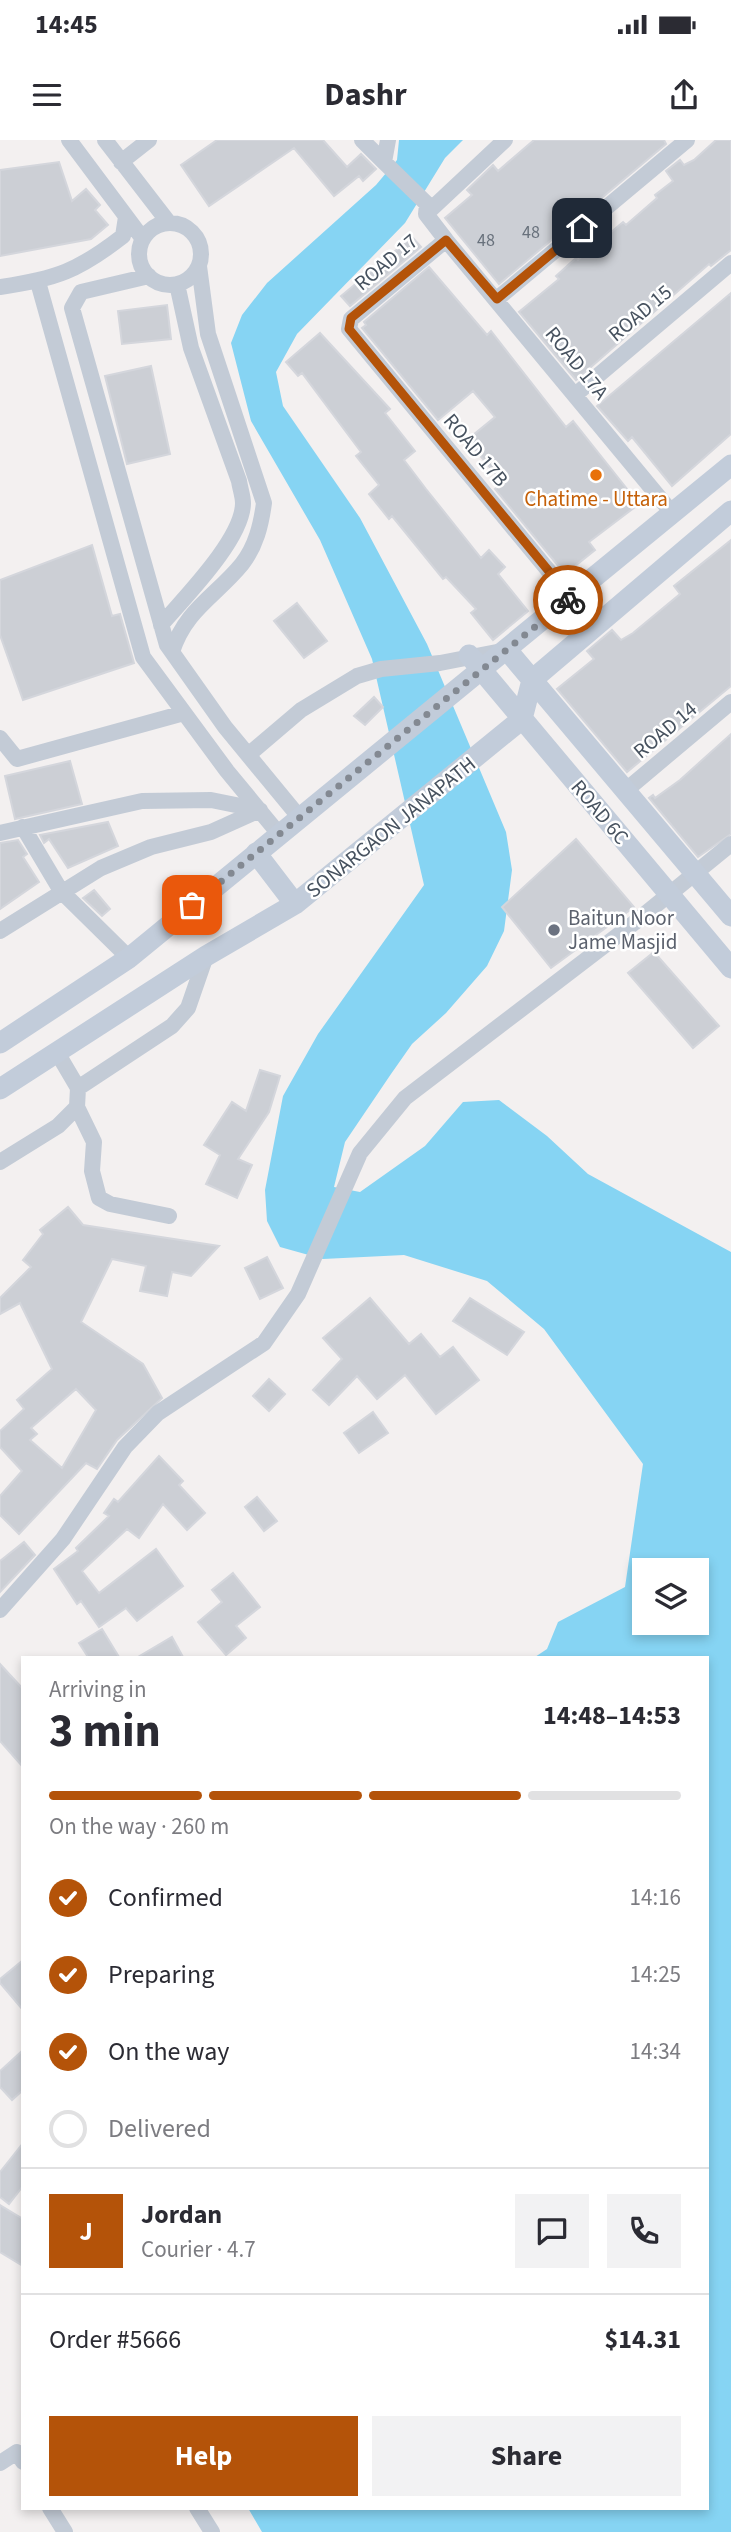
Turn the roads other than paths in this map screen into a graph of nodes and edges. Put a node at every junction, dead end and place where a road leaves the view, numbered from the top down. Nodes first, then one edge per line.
1 (69, 140) edge
2 (105, 140) edge
3 (149, 140) edge
4 (362, 140) edge
5 (388, 140) edge
6 (505, 140) edge
7 (687, 140) edge
8 (121, 162) junction
9 (385, 164) junction
10 (427, 209) junction
11 (126, 216) junction
12 (169, 223) junction
13 (143, 239) junction
14 (446, 240) junction
15 (731, 263) edge
16 (199, 266) junction
17 (149, 276) junction
18 (38, 282) junction
19 (177, 284) junction
20 (0, 287) edge
21 (497, 299) junction
22 (349, 329) joint
23 (575, 395) junction
24 (731, 465) edge
25 (731, 511) edge
26 (673, 514) junction
27 (571, 598) junction
28 (161, 625) junction
29 (507, 650) junction
30 (172, 652) junction
31 (475, 663) junction
32 (532, 680) junction
33 (731, 702) edge
34 (184, 713) junction
35 (522, 719) junction
36 (0, 738) edge
37 (248, 755) junction
38 (625, 791) junction
39 (260, 810) junction
40 (300, 818) junction
41 (23, 827) junction
42 (0, 833) edge
43 (279, 834) junction
44 (731, 844) edge
45 (256, 853) junction
46 (695, 873) junction
47 (61, 891) junction
48 (669, 895) junction
49 (295, 904) junction
50 (731, 916) edge
51 (0, 931) edge
52 (206, 956) junction
53 (129, 958) junction
54 (731, 968) edge
55 (0, 1043) edge
56 (58, 1054) junction
57 (78, 1088) junction
58 (0, 1089) edge
59 (77, 1107) junction
60 (0, 1161) edge
61 (169, 1216) dead end
62 (0, 1610) edge
63 (21, 2459) edge
64 (0, 2463) edge
65 (52, 2510) edge
66 (198, 2510) edge
67 (65, 2532) edge
68 (212, 2532) edge

1 - 11 street
2 - 8 street
3 - 8 street
4 - 9 street
5 - 9 street
6 - 10 street, ROAD 17
7 - 21 street
8 - 12 street
9 - 10 street
10 - 14 street, ROAD 17
11 - 13 street
11 - 18 street
12 - 13 street
12 - 16 street
13 - 17 street
14 - 21 street, ROAD 17A
14 - 22 street, ROAD 17
15 - 23 street, ROAD 15
16 - 19 street
16 - 30 street
17 - 19 street
17 - 28 street
18 - 20 street
18 - 34 street
19 - 28 street
21 - 23 street, ROAD 17A
22 - 27 street, ROAD 17B
23 - 26 street, ROAD 17A
24 - 26 main road
25 - 32 main road
26 - 27 main road
27 - 29 main road
28 - 30 street
29 - 31 main road
29 - 32 main road, ROAD 6C
30 - 37 street
31 - 35 main road, ROAD 6C
31 - 37 street
31 - 40 main road
32 - 35 main road
32 - 38 main road, ROAD 6C
33 - 38 street, ROAD 14
34 - 36 street
34 - 39 street
35 - 48 main road, ROAD 6C
35 - 49 main road, SONARGAON JANAPATH
37 - 40 street
38 - 46 main road, ROAD 6C
39 - 41 street
39 - 43 street
39 - 47 street
40 - 43 main road
41 - 42 street
41 - 47 street
43 - 45 main road
44 - 46 street
45 - 49 main road
45 - 53 main road
46 - 48 street
46 - 50 main road, ROAD 6C
47 - 51 street
47 - 53 street
48 - 54 main road, ROAD 6C
48 - 62 street
49 - 52 main road, SONARGAON JANAPATH
52 - 56 main road, SONARGAON JANAPATH
52 - 57 street
53 - 55 main road
56 - 57 street
56 - 58 main road, SONARGAON JANAPATH
57 - 59 street
59 - 60 street
59 - 61 street
63 - 64 street
65 - 67 street
66 - 68 street

